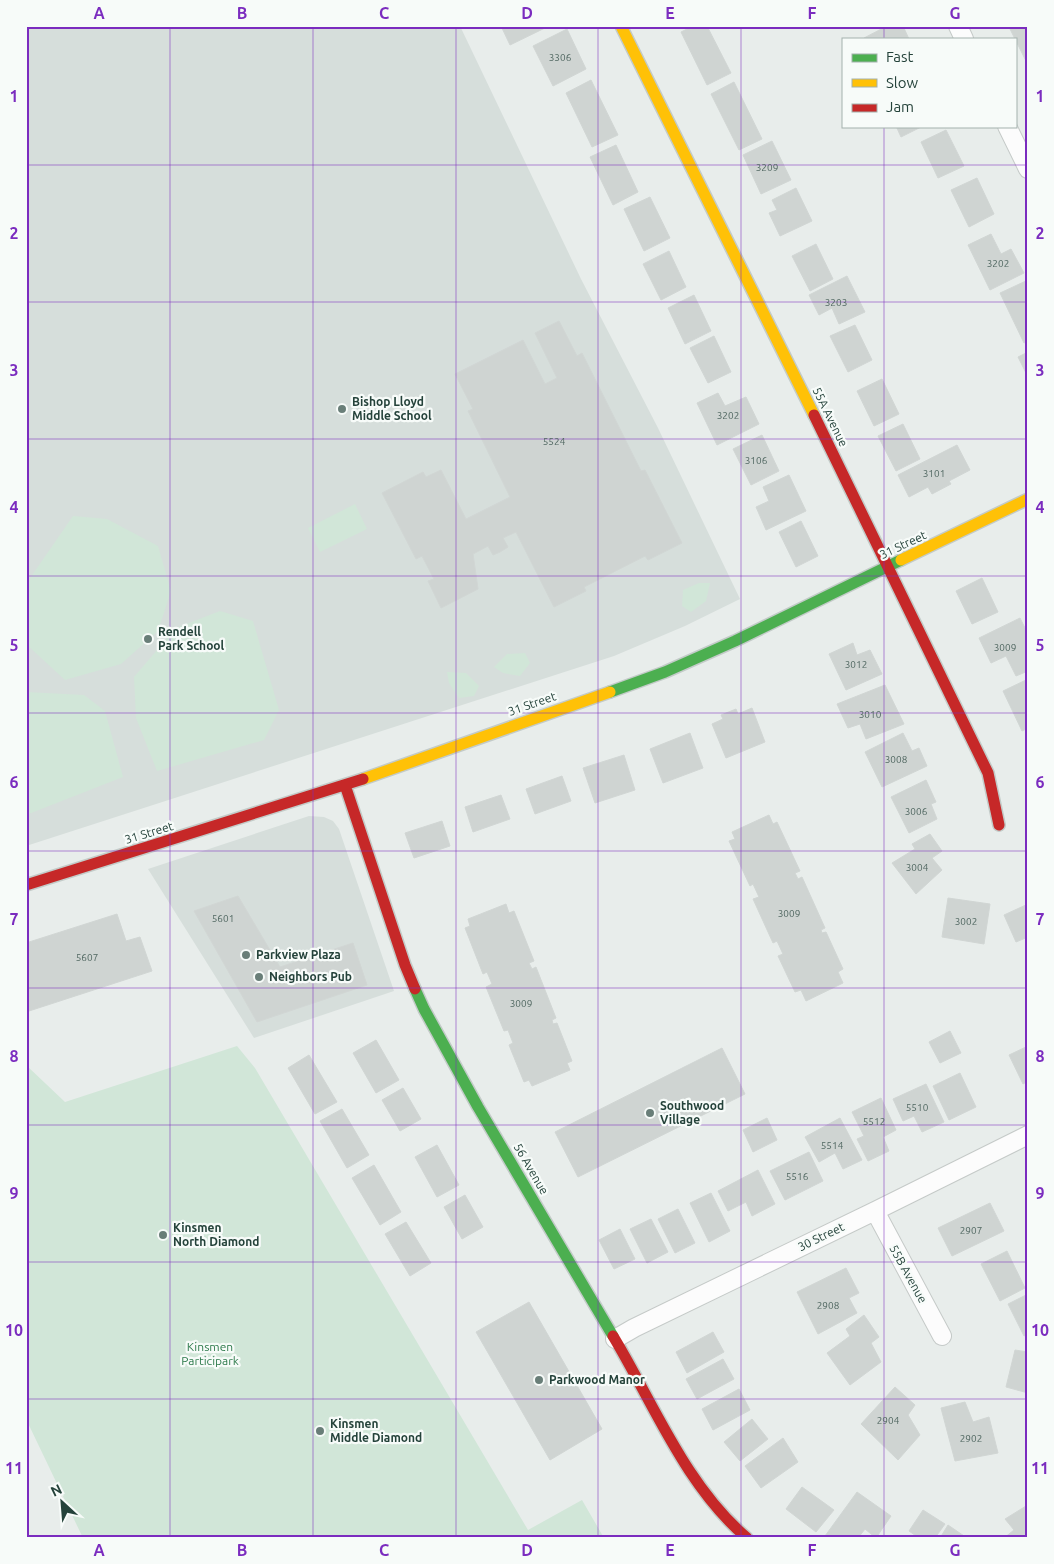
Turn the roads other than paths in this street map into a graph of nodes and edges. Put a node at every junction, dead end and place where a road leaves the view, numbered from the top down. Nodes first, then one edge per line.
1 (621, 26) edge
2 (958, 26) edge
3 (964, 38) edge
4 (1008, 128) edge
5 (1028, 169) edge
6 (1028, 499) edge
7 (889, 567) junction
8 (346, 785) junction
9 (999, 825) dead end
10 (26, 886) edge
11 (1028, 1135) edge
12 (875, 1212) junction
13 (942, 1336) dead end
14 (615, 1339) junction
15 (747, 1538) edge

1 - 7 street, 55A Avenue
2 - 3 street
4 - 5 street
6 - 7 street, 31 Street
7 - 8 street, 31 Street
7 - 9 street, 55A Avenue
8 - 10 street, 31 Street
8 - 14 street, 56 Avenue
11 - 12 street, 30 Street
12 - 13 street, 55B Avenue
12 - 14 street, 30 Street
14 - 15 street, 56 Avenue

